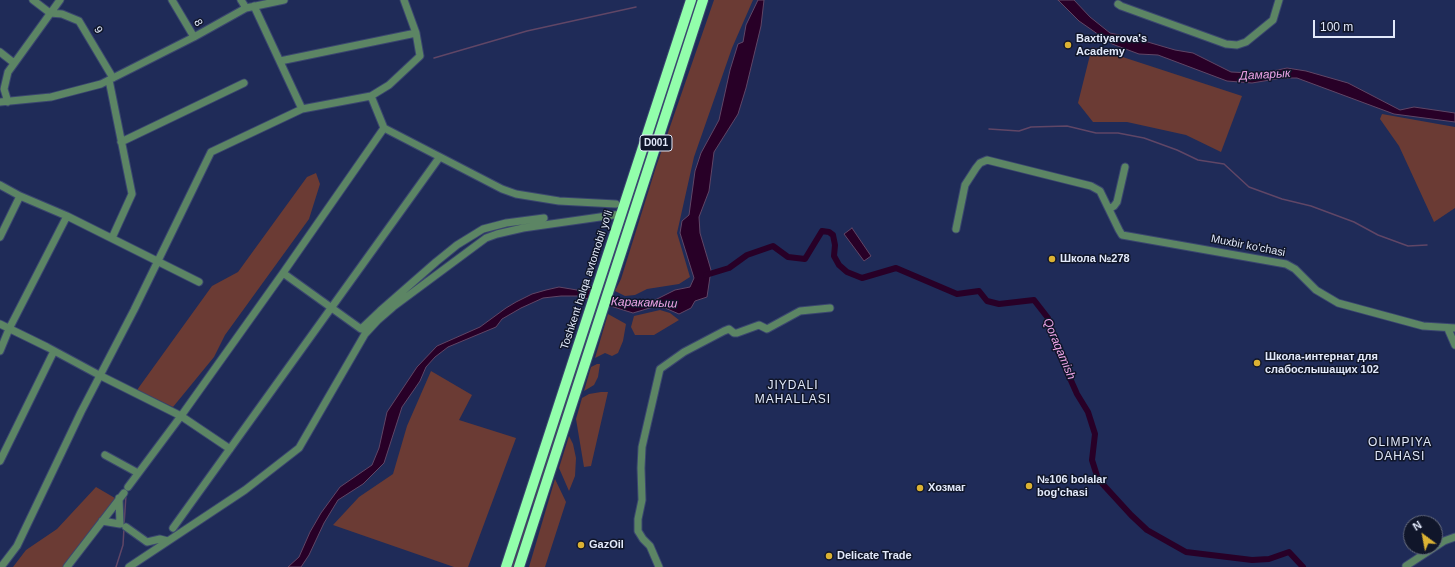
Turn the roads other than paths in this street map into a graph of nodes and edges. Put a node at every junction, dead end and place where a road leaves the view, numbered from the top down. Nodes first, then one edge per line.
1 (33, 0) edge
2 (60, 0) edge
3 (172, 0) edge
4 (241, 0) edge
5 (284, 0) edge
6 (404, 0) edge
7 (691, 0) edge
8 (703, 0) edge
9 (1279, 0) edge
10 (1118, 4) dead end
11 (254, 6) junction
12 (246, 8) junction
13 (50, 13) junction
14 (416, 33) junction
15 (194, 37) junction
16 (0, 52) edge
17 (280, 61) junction
18 (670, 62) junction
19 (14, 63) junction
20 (682, 66) junction
21 (111, 79) junction
22 (244, 83) dead end
23 (371, 96) junction
24 (0, 102) edge
25 (8, 102) junction
26 (302, 109) junction
27 (384, 128) junction
28 (121, 142) junction
29 (439, 158) junction
30 (1125, 167) dead end
31 (0, 185) edge
32 (20, 196) junction
33 (616, 204) dead end
34 (1110, 209) junction
35 (621, 214) junction
36 (67, 216) junction
37 (544, 218) dead end
38 (956, 229) dead end
39 (0, 237) edge
40 (112, 238) junction
41 (158, 261) junction
42 (283, 273) junction
43 (198, 282) dead end
44 (331, 308) junction
45 (830, 308) dead end
46 (0, 324) edge
47 (9, 329) junction
48 (1452, 329) edge
49 (1455, 346) edge
50 (0, 351) edge
51 (54, 351) junction
52 (99, 375) junction
53 (182, 416) junction
54 (230, 449) junction
55 (105, 455) dead end
56 (0, 461) edge
57 (138, 473) junction
58 (123, 493) junction
59 (524, 512) junction
60 (536, 516) junction
61 (102, 521) junction
62 (126, 527) dead end
63 (173, 528) dead end
64 (1455, 537) edge
65 (168, 541) junction
66 (1406, 566) dead end
67 (1, 567) edge
68 (67, 567) edge
69 (129, 567) edge
70 (506, 567) edge
71 (519, 567) edge
72 (659, 567) edge

1 - 13 street
2 - 13 street
3 - 15 street, 8
4 - 12 street
5 - 11 street
6 - 14 street
7 - 18 highway, Toshkent halqa avtomobil yo'li / D001
8 - 20 highway, D001
9 - 10 street
11 - 12 street
11 - 17 street
12 - 15 street
13 - 19 street
13 - 21 street, 9
14 - 17 street
14 - 23 street
15 - 21 street
16 - 19 street
17 - 26 street
18 - 20 highway
18 - 35 highway, Toshkent halqa avtomobil yo'li / D001
19 - 25 street
20 - 60 highway, D001
21 - 25 street
21 - 28 street, 9
22 - 28 street
23 - 26 street
23 - 27 street
24 - 25 street
26 - 41 street
27 - 29 street
27 - 42 street
28 - 40 street, 9
29 - 33 street
29 - 44 street
30 - 34 street
31 - 32 street
32 - 36 street
32 - 39 street
34 - 38 street, Muxbir ko'chasi
34 - 48 street, Muxbir ko'chasi
35 - 59 highway, Toshkent halqa avtomobil yo'li / D001
35 - 65 street
36 - 40 street
36 - 47 street
37 - 44 street
40 - 41 street
41 - 43 street
41 - 52 street
42 - 44 street
42 - 53 street
44 - 54 street
45 - 72 street
46 - 47 street
47 - 50 street
47 - 51 street
48 - 49 street
51 - 52 street
51 - 56 street
52 - 53 street
52 - 67 street
53 - 54 street
53 - 57 street
54 - 63 street
55 - 57 street
57 - 58 street
58 - 61 street
58 - 61 street
59 - 60 highway
59 - 70 highway, Toshkent halqa avtomobil yo'li / D001
60 - 71 highway, D001
61 - 68 street
62 - 65 street
64 - 66 street
65 - 69 street

